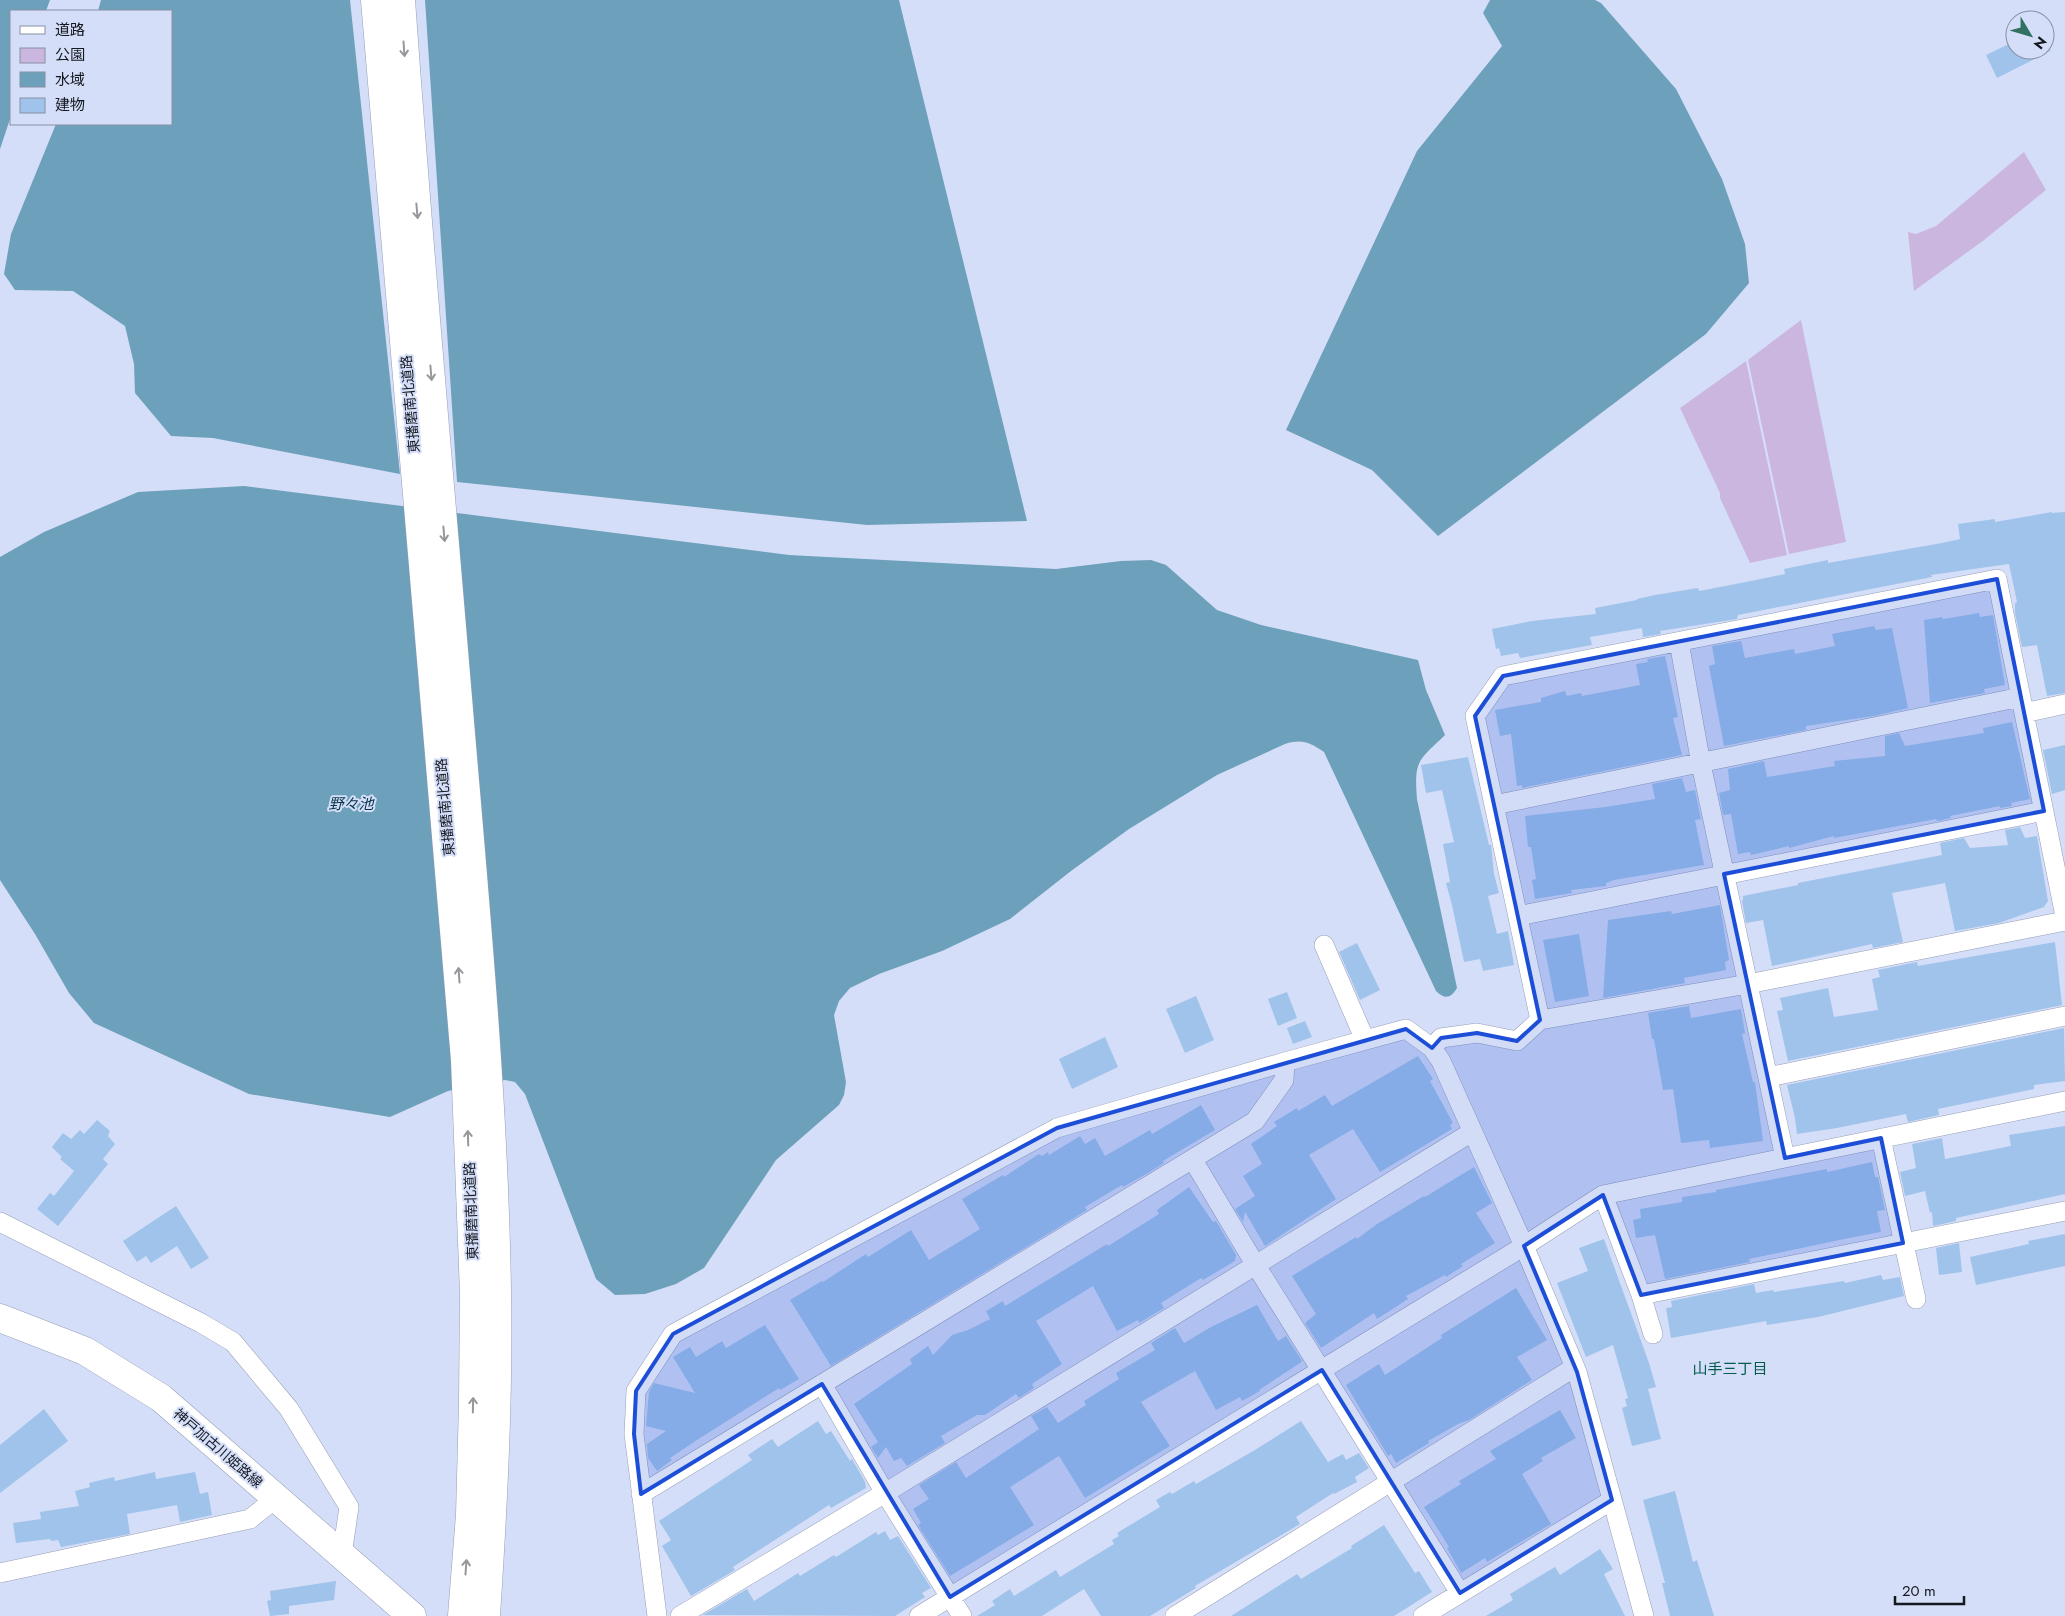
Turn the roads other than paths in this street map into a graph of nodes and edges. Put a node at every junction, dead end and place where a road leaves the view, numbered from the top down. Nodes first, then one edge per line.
1 (375, 0) edge
2 (401, 0) edge
3 (1679, 642) junction
4 (2065, 704) edge
5 (2023, 705) junction
6 (1701, 764) junction
7 (1494, 805) junction
8 (2044, 811) junction
9 (1724, 874) junction
10 (2064, 911) edge
11 (1518, 916) junction
12 (1324, 945) dead end
13 (1748, 984) junction
14 (2065, 1016) edge
15 (1540, 1020) junction
16 (1365, 1040) junction
17 (1432, 1048) junction
18 (1286, 1062) junction
19 (1768, 1077) junction
20 (2065, 1101) edge
21 (1472, 1132) junction
22 (1881, 1138) junction
23 (1785, 1158) junction
24 (1193, 1160) junction
25 (1603, 1195) junction
26 (2065, 1211) edge
27 (0, 1222) edge
28 (1903, 1243) junction
29 (1524, 1246) junction
30 (1256, 1264) junction
31 (1641, 1295) junction
32 (1916, 1299) dead end
33 (0, 1318) edge
34 (1653, 1334) dead end
35 (1575, 1367) junction
36 (1322, 1370) junction
37 (822, 1384) junction
38 (1392, 1482) junction
39 (885, 1493) junction
40 (641, 1494) junction
41 (276, 1498) junction
42 (1612, 1500) junction
43 (342, 1555) junction
44 (0, 1573) edge
45 (1460, 1593) junction
46 (950, 1597) junction
47 (412, 1616) edge
48 (462, 1616) edge
49 (486, 1616) edge
50 (657, 1616) edge
51 (680, 1616) edge
52 (919, 1616) edge
53 (962, 1616) edge
54 (1175, 1616) edge
55 (1424, 1616) edge
56 (1644, 1616) edge

48 -> 1 main road, 東播磨南北道路
2 -> 49 main road, 東播磨南北道路
3 - 5 street
3 - 6 street
3 - 7 street
4 - 5 street
5 - 6 street
5 - 8 street
6 - 7 street
6 - 9 street
7 - 11 street
8 - 9 street
8 - 10 street
9 - 11 street
9 - 13 street
10 - 13 street
11 - 15 street
12 - 16 street
13 - 15 street
13 - 19 street
14 - 19 street
15 - 17 street
16 - 17 street
16 - 18 street
17 - 21 street
18 - 24 street
18 - 40 street
19 - 23 street
20 - 22 street
21 - 29 street
21 - 30 street
22 - 23 street
22 - 28 street
23 - 25 street
24 - 30 street
24 - 37 street
25 - 29 street
25 - 31 street
26 - 28 street
27 - 43 street
28 - 31 street
28 - 32 street
29 - 35 street
29 - 36 street
30 - 36 street
30 - 39 street
31 - 34 street
33 - 41 main road, 神戸加古川姫路線
35 - 38 street
35 - 42 street
36 - 38 street
36 - 46 street
37 - 39 street
37 - 40 street
38 - 45 street
38 - 54 street
39 - 46 street
39 - 51 street
40 - 50 street
41 - 43 main road, 神戸加古川姫路線
41 - 44 street
42 - 45 street
42 - 56 street
43 - 47 main road, 神戸加古川姫路線
45 - 55 street
46 - 52 street
46 - 53 street

